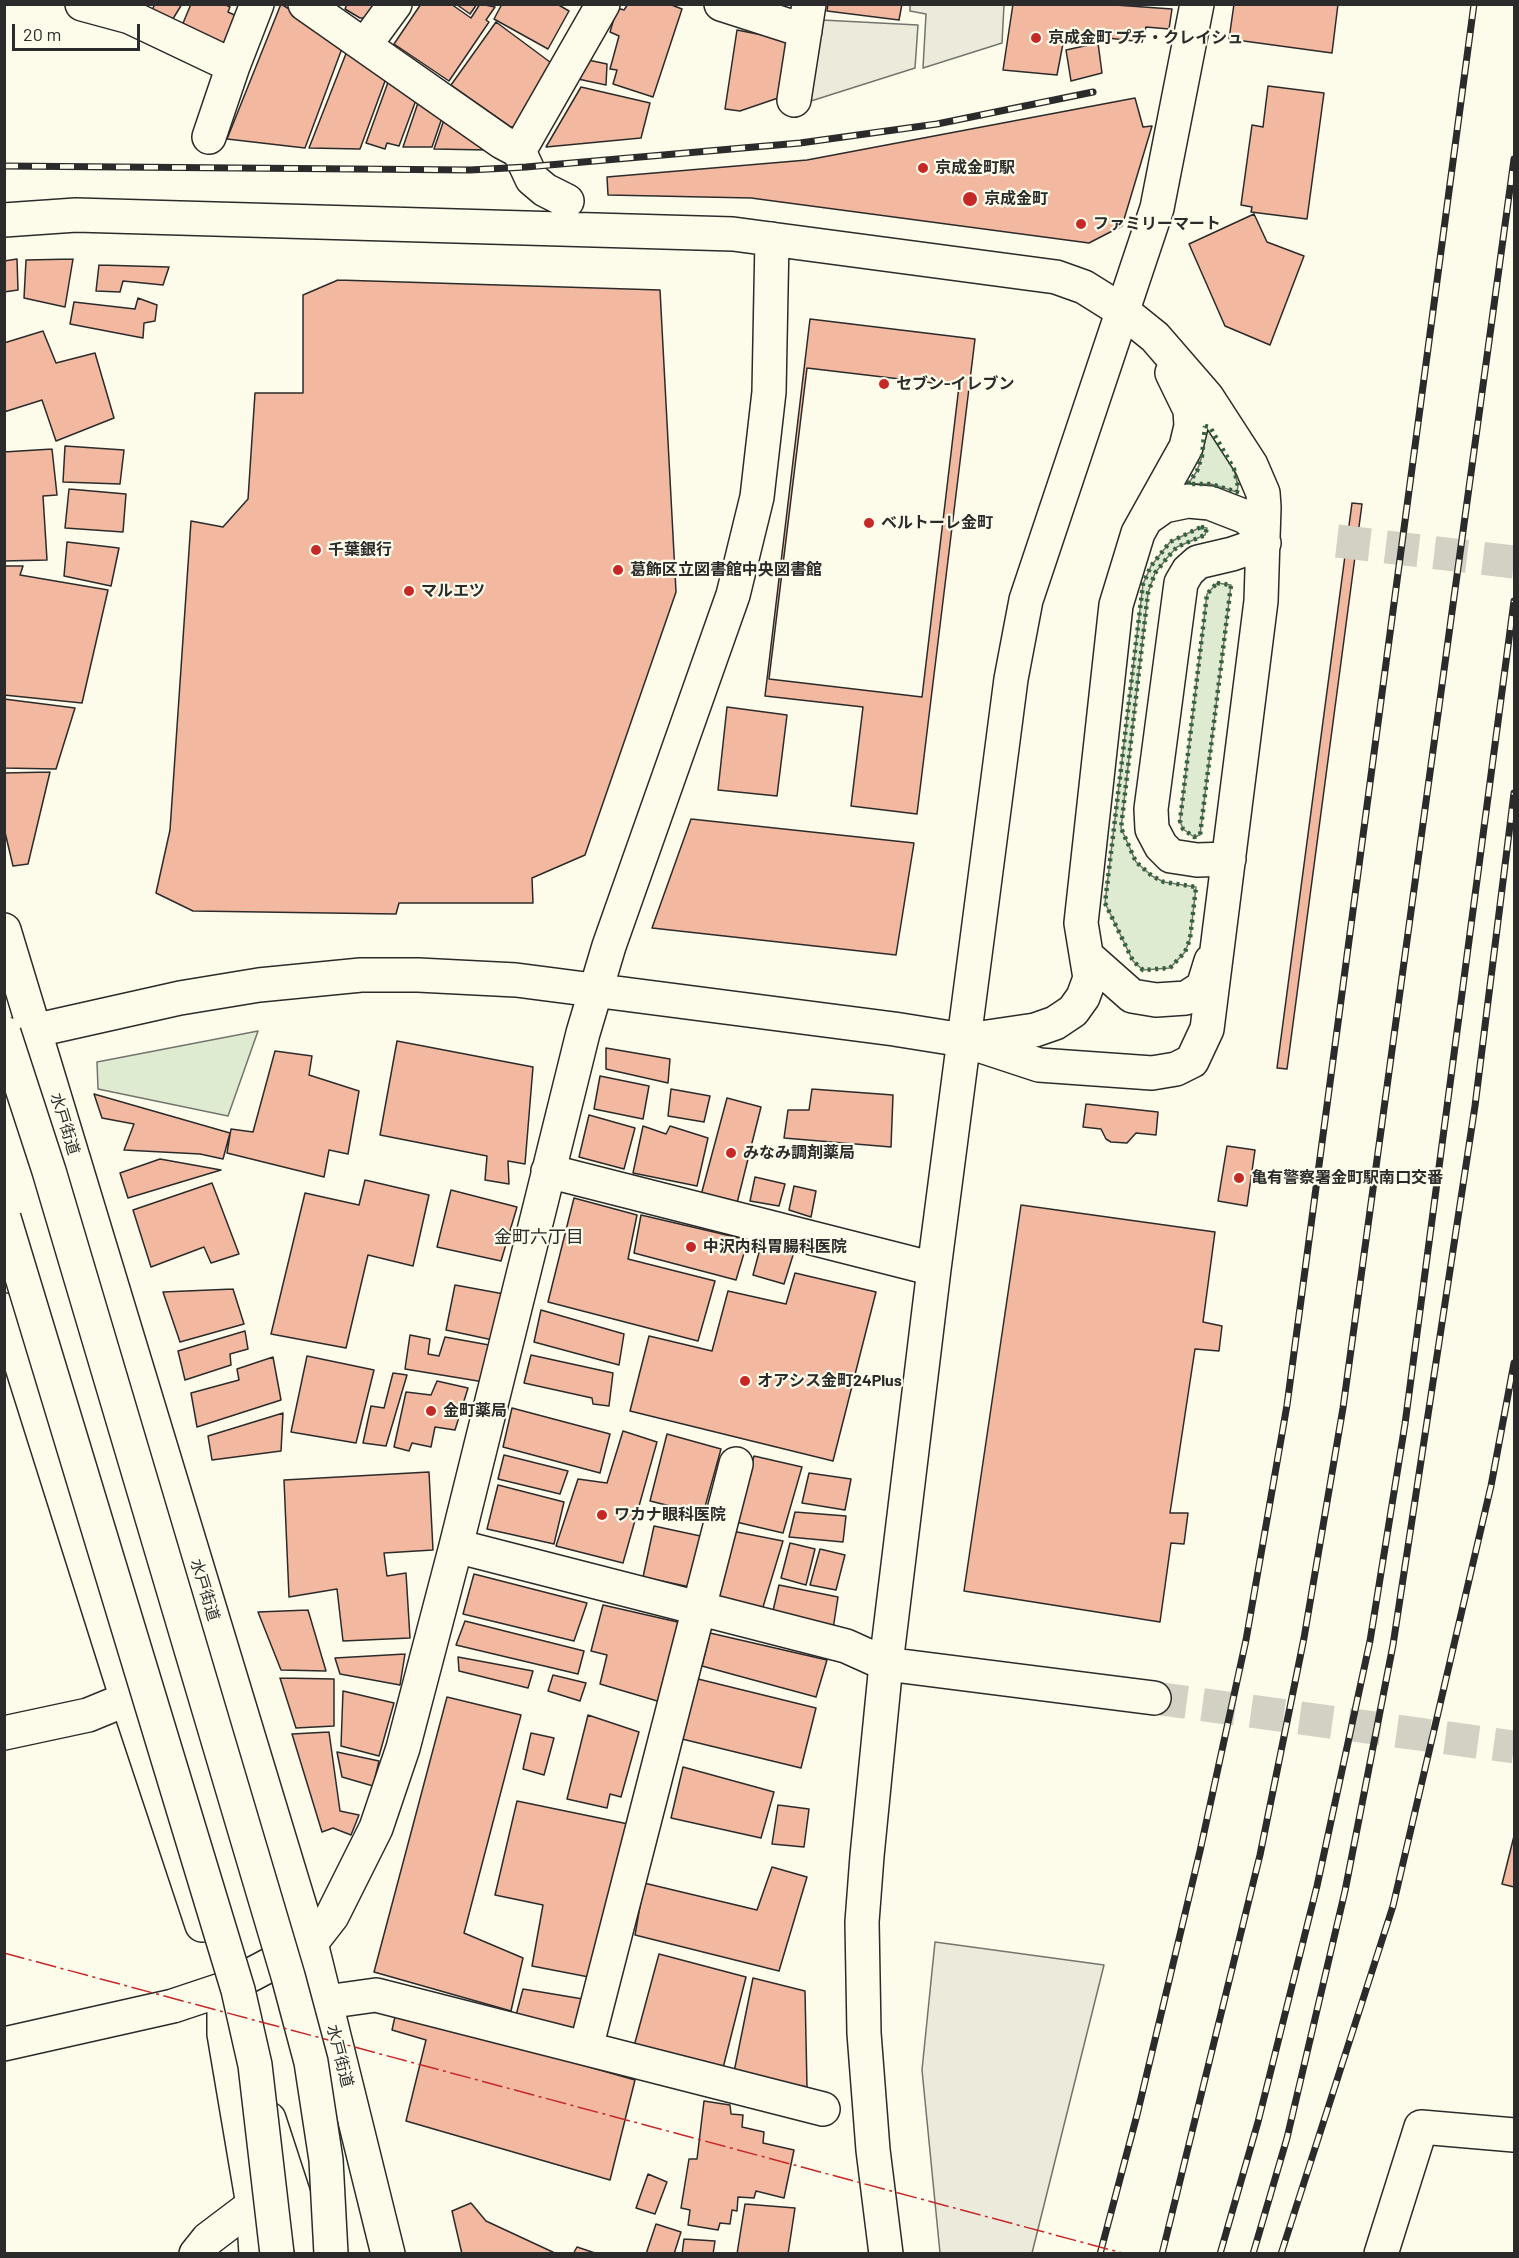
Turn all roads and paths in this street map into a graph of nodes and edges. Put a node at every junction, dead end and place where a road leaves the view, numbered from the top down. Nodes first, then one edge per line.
1 (82, 4) edge
2 (257, 4) edge
3 (305, 4) edge
4 (395, 4) edge
5 (603, 4) edge
6 (721, 4) edge
7 (1197, 4) edge
8 (807, 18) edge
9 (365, 45) junction
10 (233, 66) junction
11 (794, 100) dead end
12 (209, 137) dead end
13 (519, 151) junction
14 (567, 201) dead end
15 (4, 220) edge
16 (772, 239) junction
17 (1124, 312) junction
18 (1155, 337) junction
19 (1147, 518) junction
20 (1264, 543) junction
21 (1229, 859) junction
22 (4, 930) edge
23 (1218, 936) junction
24 (1088, 957) junction
25 (596, 990) junction
26 (15, 1033) edge
27 (963, 1040) junction
28 (548, 1171) junction
29 (4, 1218) edge
30 (934, 1269) junction
31 (4, 1310) edge
32 (736, 1464) dead end
33 (456, 1546) junction
34 (700, 1609) junction
35 (886, 1664) junction
36 (1154, 1698) tunnel mouth
37 (127, 1699) junction
38 (4, 1733) edge
39 (311, 1943) junction
40 (224, 1989) junction
41 (326, 2002) junction
42 (4, 2044) edge
43 (586, 2048) junction
44 (823, 2109) dead end
45 (1515, 2135) edge
46 (253, 2205) junction
47 (196, 2253) edge
48 (255, 2253) edge
49 (277, 2253) edge
50 (314, 2253) edge
51 (331, 2253) edge
52 (388, 2253) edge
53 (886, 2253) edge
54 (1380, 2253) edge

1 - 10 main road
2 - 10 main road
3 - 9 main road
4 - 9 main road
5 - 13 main road
6 - 8 main road
7 - 17 main road
8 - 11 main road
9 - 13 main road
10 - 12 main road
13 - 14 main road
15 - 16 main road
16 - 17 main road
16 - 25 main road
17 - 18 main road
17 - 27 main road
18 - 19 main road
18 - 20 main road
19 - 20 main road
19 - 24 main road
20 - 21 main road
20 - 21 main road
21 - 23 main road
22 - 26 main road, 水戸街道
23 - 24 main road
23 - 27 main road
24 - 27 main road
25 - 26 main road
25 - 27 main road
25 - 28 main road
26 - 39 main road, 水戸街道
26 - 51 main road, 水戸街道, bridge
27 - 30 main road
28 - 30 main road
28 - 33 main road
29 - 49 main road, bridge
30 - 35 main road
31 - 37 main road
32 - 34 main road
33 - 34 main road
33 - 39 main road
34 - 35 main road
34 - 43 main road
35 - 36 main road
35 - 53 main road
37 - 38 main road
37 - 40 main road
39 - 40 main road
39 - 41 main road, 水戸街道
40 - 42 main road
40 - 46 main road
40 - 50 main road
41 - 43 main road
41 - 52 main road, 水戸街道
43 - 44 main road
45 - 54 main road
46 - 47 main road
46 - 48 main road

